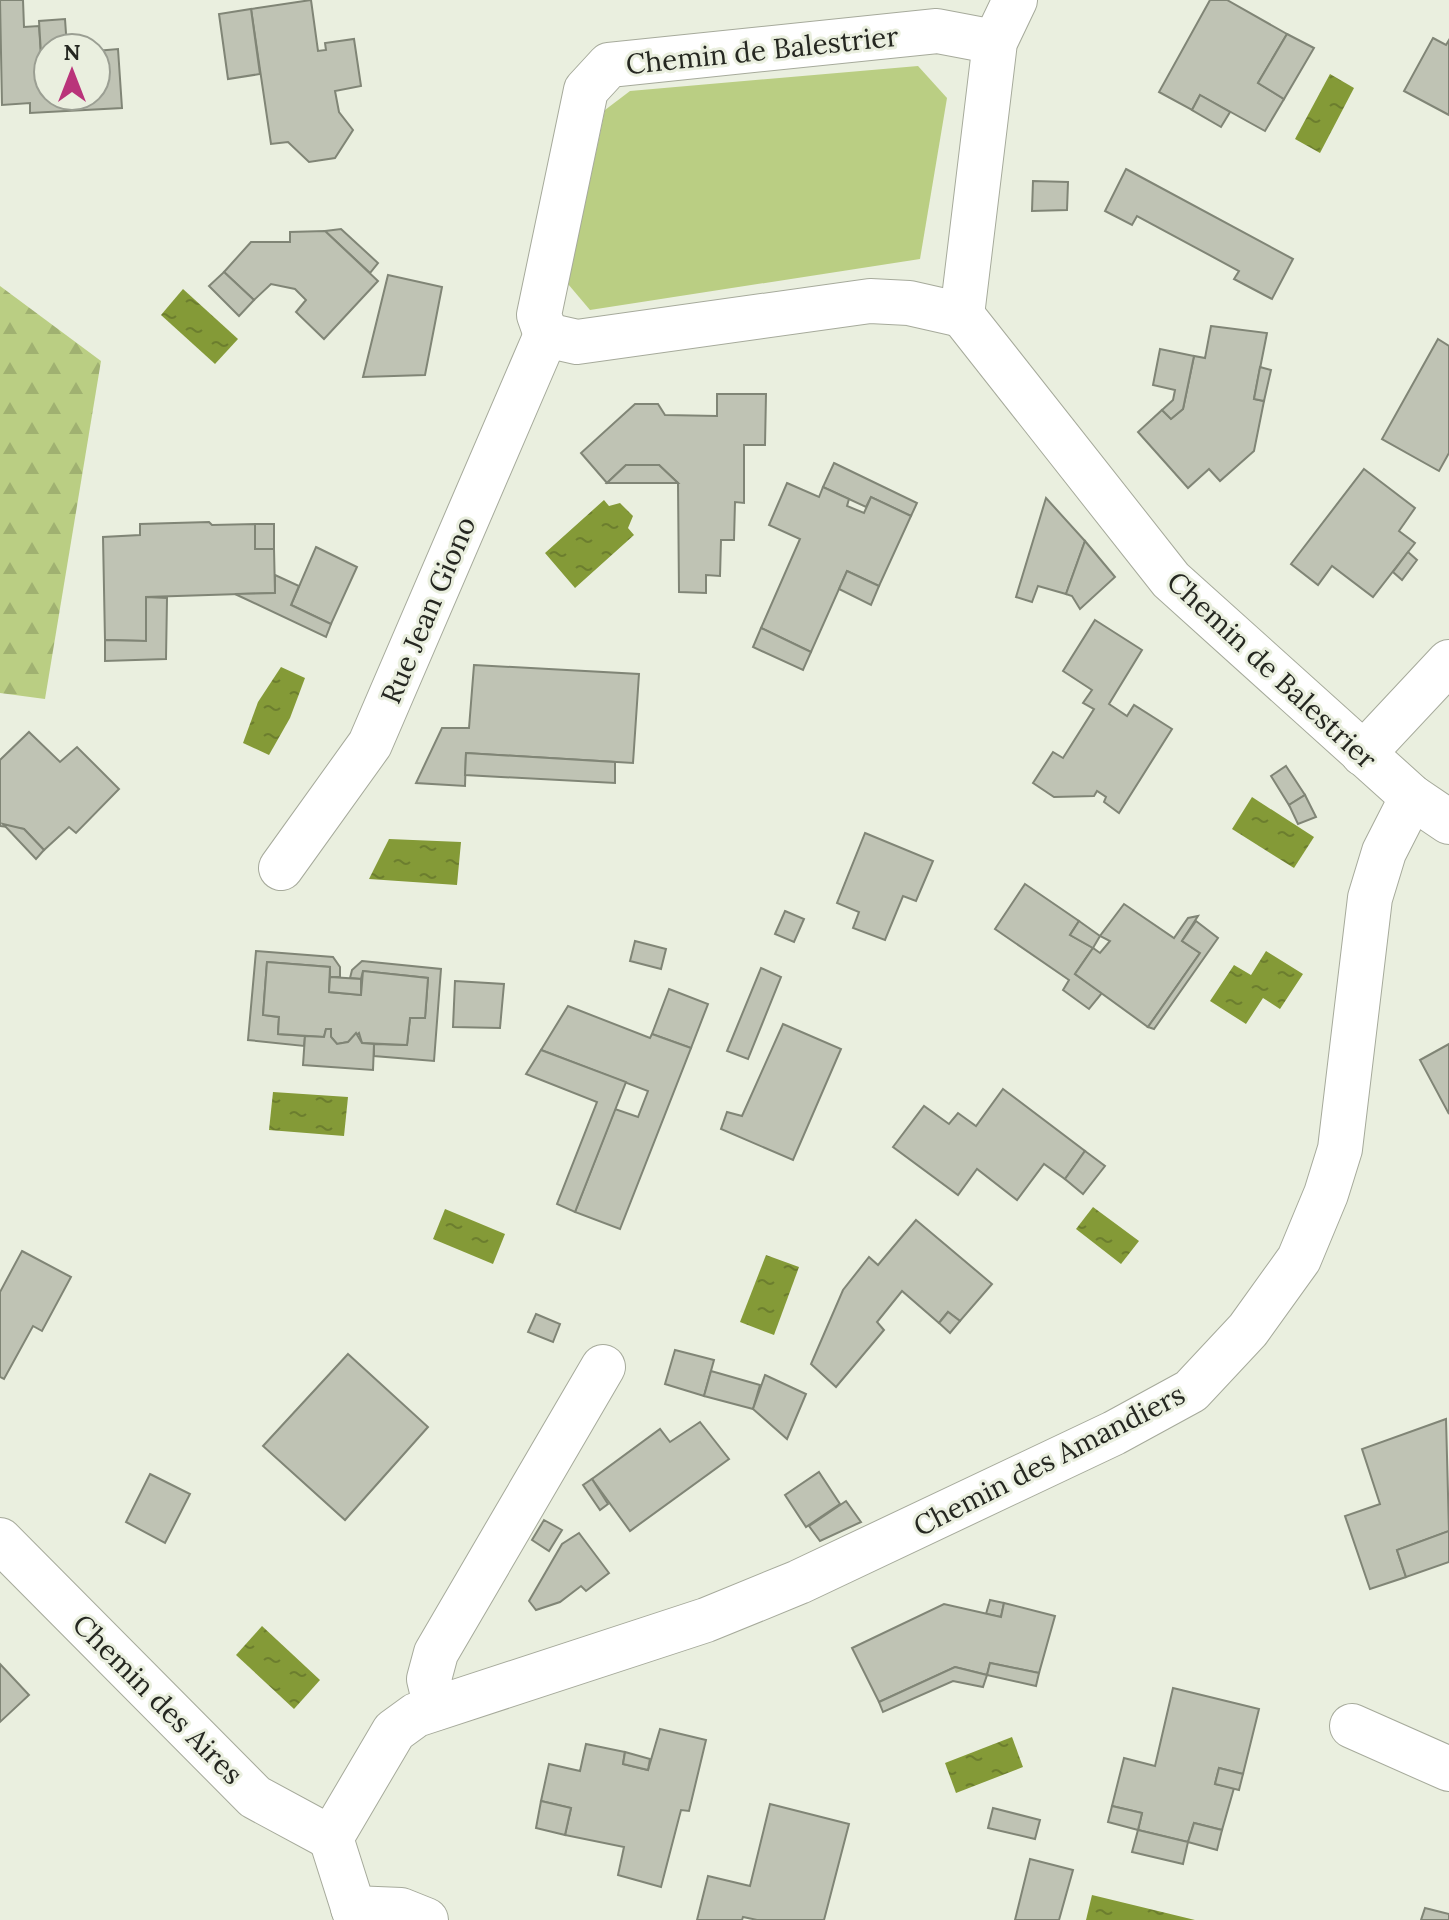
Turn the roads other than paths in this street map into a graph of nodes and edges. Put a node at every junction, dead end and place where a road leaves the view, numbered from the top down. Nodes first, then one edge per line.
1 (1015, 0) edge
2 (995, 42) junction
3 (962, 315) junction
4 (546, 335) junction
5 (1449, 662) edge
6 (1363, 754) junction
7 (1412, 797) junction
8 (1449, 822) edge
9 (281, 868) dead end
10 (603, 1367) dead end
11 (0, 1540) edge
12 (436, 1708) junction
13 (1352, 1726) dead end
14 (1449, 1769) edge
15 (331, 1838) junction
16 (355, 1914) edge
17 (426, 1920) edge

1 - 2 street
2 - 3 street
2 - 4 street, Chemin de Balestrier
3 - 4 street
3 - 6 street, Chemin de Balestrier
4 - 9 street, Rue Jean Giono
5 - 6 street
6 - 7 street, Chemin de Balestrier
7 - 8 street, Chemin de Balestrier
7 - 12 street, Chemin des Amandiers
10 - 12 street
11 - 15 street, Chemin des Aires
12 - 15 street, Chemin des Amandiers
13 - 14 street
15 - 16 street
16 - 17 street

